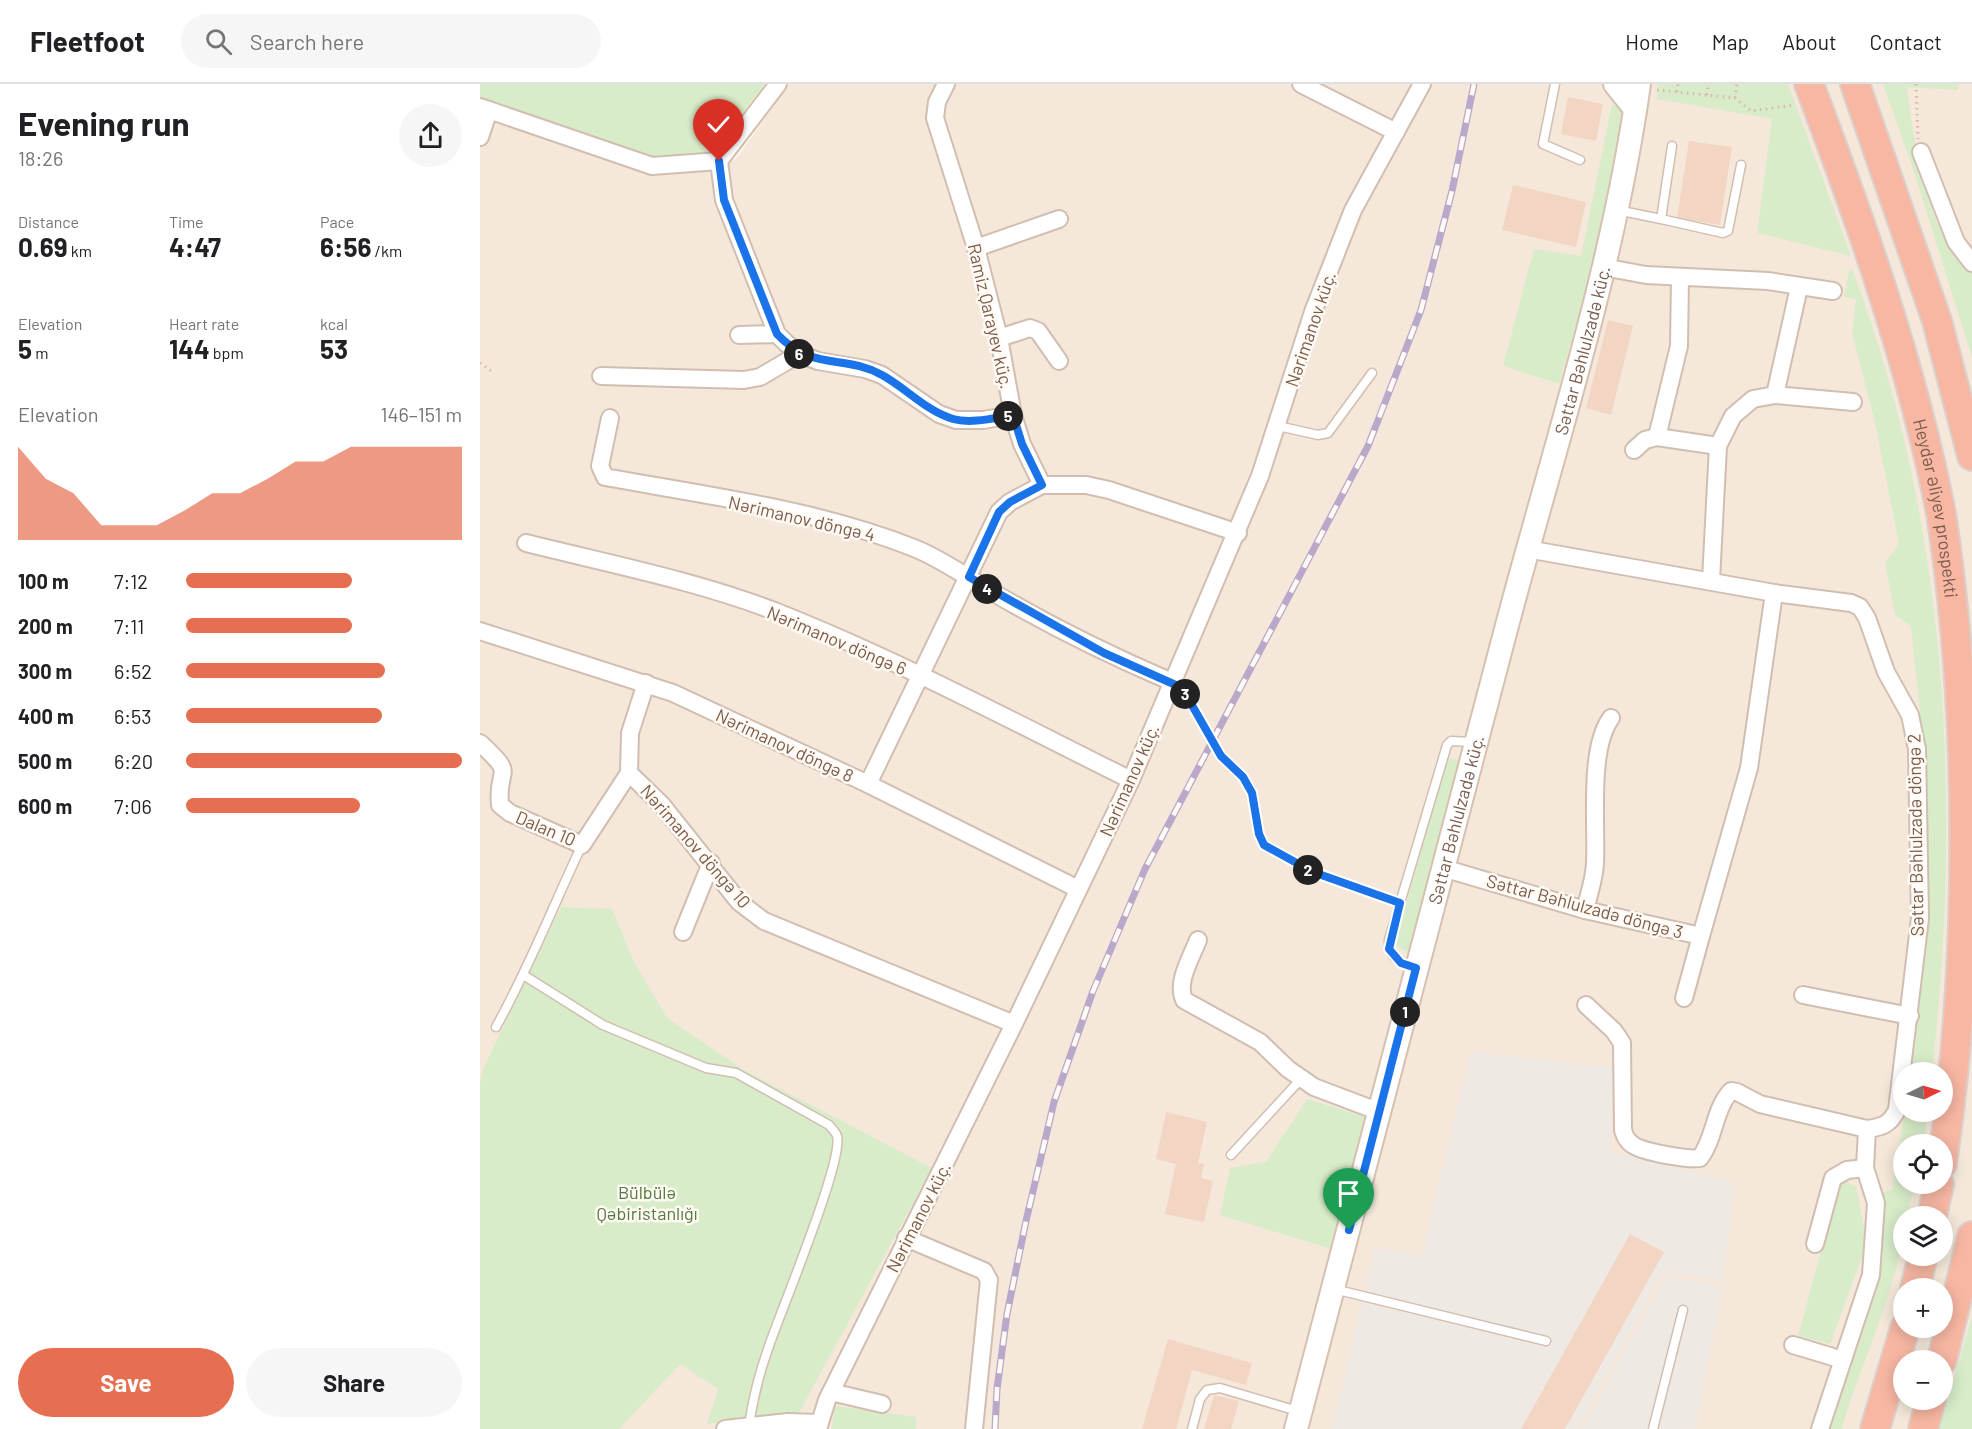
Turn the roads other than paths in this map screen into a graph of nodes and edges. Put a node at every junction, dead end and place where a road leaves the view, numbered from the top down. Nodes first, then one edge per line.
1 (778, 84) edge
2 (946, 84) edge
3 (1301, 84) edge
4 (1422, 84) edge
5 (1555, 84) edge
6 (1615, 84) edge
7 (1855, 84) edge
8 (1648, 87) edge
9 (1802, 95) edge
10 (484, 108) edge
11 (1635, 109) junction
12 (1396, 132) junction
13 (480, 137) edge
14 (1672, 146) dead end
15 (1921, 152) road end
16 (1580, 160) dead end
17 (719, 161) junction
18 (1741, 165) dead end
19 (1616, 210) junction
20 (1059, 219) dead end
21 (1661, 219) junction
22 (976, 248) junction
23 (1972, 263) edge
24 (1603, 267) junction
25 (1680, 277) junction
26 (1799, 287) junction
27 (1833, 291) dead end
28 (777, 334) junction
29 (739, 335) dead end
30 (999, 338) junction
31 (799, 354) junction
32 (1059, 362) dead end
33 (1372, 373) dead end
34 (601, 376) dead end
35 (1775, 394) junction
36 (1853, 402) dead end
37 (1013, 415) junction
38 (610, 418) dead end
39 (1278, 426) junction
40 (1657, 437) junction
41 (1718, 446) junction
42 (1634, 450) dead end
43 (1972, 456) edge
44 (1042, 485) junction
45 (1238, 533) junction
46 (526, 543) dead end
47 (1527, 549) junction
48 (969, 577) junction
49 (1712, 580) junction
50 (1774, 592) junction
51 (480, 631) edge
52 (920, 676) junction
53 (1172, 682) junction
54 (646, 683) junction
55 (1611, 718) dead end
56 (1476, 742) junction
57 (480, 743) edge
58 (629, 772) junction
59 (1131, 780) junction
60 (867, 784) junction
61 (582, 845) junction
62 (711, 863) junction
63 (1443, 868) junction
64 (1078, 889) junction
65 (1586, 910) junction
66 (683, 932) dead end
67 (1701, 936) junction
68 (1198, 940) dead end
69 (1416, 968) junction
70 (525, 976) junction
71 (1803, 995) dead end
72 (1684, 998) dead end
73 (1586, 1005) dead end
74 (1910, 1016) junction
75 (1014, 1024) junction
76 (496, 1027) dead end
77 (1301, 1079) junction
78 (1380, 1112) junction
79 (1867, 1129) junction
80 (1947, 1134) edge
81 (1230, 1155) dead end
82 (1865, 1168) junction
83 (1972, 1236) edge
84 (906, 1238) junction
85 (1815, 1244) dead end
86 (1334, 1288) junction
87 (1683, 1310) dead end
88 (1902, 1338) edge
89 (1546, 1341) dead end
90 (1793, 1345) dead end
91 (1944, 1350) edge
92 (1844, 1360) junction
93 (831, 1392) junction
94 (882, 1404) dead end
95 (1928, 1410) edge
96 (1299, 1421) edge
97 (749, 1425) junction
98 (818, 1426) edge
99 (725, 1429) edge
100 (974, 1429) edge
101 (1192, 1429) edge
102 (1653, 1429) edge
103 (1820, 1429) edge
104 (1875, 1429) edge
105 (1923, 1429) edge

1 - 17 street
2 - 22 street, Ramiz Qarayev küç.
3 - 12 street
4 - 12 street, Nərimanov küç.
5 - 16 lane
6 - 11 main road
7 - 43 highway
8 - 11 main road, Səttar Bəhlulzadə küç.
9 - 80 highway, Heydər Əliyev prospekti
10 - 13 street
10 - 17 street
11 - 19 main road, Səttar Bəhlulzadə küç.
12 - 39 street, Nərimanov küç.
14 - 21 lane
15 - 23 street
17 - 28 street
18 - 21 lane
19 - 21 lane
19 - 24 main road, Səttar Bəhlulzadə küç.
20 - 22 street
22 - 30 street, Ramiz Qarayev küç.
24 - 25 street
24 - 47 main road, Səttar Bəhlulzadə küç.
25 - 26 street
25 - 40 street
26 - 27 street
26 - 35 street
28 - 29 street
28 - 31 street
30 - 32 street
30 - 37 street, Ramiz Qarayev küç.
31 - 34 street
31 - 37 street
33 - 39 lane
35 - 36 street
35 - 41 street
37 - 44 street, Ramiz Qarayev küç.
38 - 48 street, Nərimanov döngə 4
39 - 45 street, Nərimanov küç.
40 - 41 street
40 - 42 street
41 - 49 street
44 - 45 street
44 - 48 street
45 - 53 street, Nərimanov küç.
46 - 52 street, Nərimanov döngə 6
47 - 49 street, Səttar Bəhlulzadə döngə 2
47 - 56 main road, Səttar Bəhlulzadə küç.
48 - 52 street
48 - 53 street, Nərimanov döngə 4
49 - 50 street, Səttar Bəhlulzadə döngə 2
50 - 67 street, Səttar Bəhlulzadə döngə 3
50 - 74 street, Səttar Bəhlulzadə döngə 2
51 - 54 street, Nərimanov döngə 8
52 - 59 street, Nərimanov döngə 6
52 - 60 street
53 - 59 street, Nərimanov küç.
54 - 58 street, Nərimanov döngə 10
54 - 60 street, Nərimanov döngə 8
55 - 65 street
56 - 63 main road, Səttar Bəhlulzadə küç.
56 - 69 lane
57 - 61 street, Dalan 10
58 - 61 street, Dalan 10
58 - 62 street, Nərimanov döngə 10
59 - 64 street, Nərimanov küç.
60 - 64 street, Nərimanov döngə 8
61 - 70 lane
62 - 66 street
62 - 75 street, Nərimanov döngə 10
63 - 65 street, Səttar Bəhlulzadə döngə 3
63 - 69 main road, Səttar Bəhlulzadə küç.
64 - 75 street, Nərimanov küç.
65 - 67 street, Səttar Bəhlulzadə döngə 3
67 - 72 street
68 - 77 street
69 - 78 main road, Səttar Bəhlulzadə küç.
70 - 76 lane
70 - 97 lane
71 - 74 street
73 - 79 street
74 - 79 street, Səttar Bəhlulzadə döngə 2
75 - 84 street, Nərimanov küç.
77 - 78 street
77 - 81 lane
78 - 86 main road, Səttar Bəhlulzadə küç.
79 - 82 street
82 - 85 street
82 - 92 street
83 - 91 highway
84 - 93 street, Nərimanov küç.
84 - 100 street
86 - 89 lane
86 - 96 main road, Səttar Bəhlulzadə küç.
87 - 102 lane
88 - 104 highway
90 - 92 street
92 - 103 street
93 - 94 street
93 - 98 street, Nərimanov küç.
95 - 105 highway
96 - 101 lane
97 - 98 street
97 - 99 street

